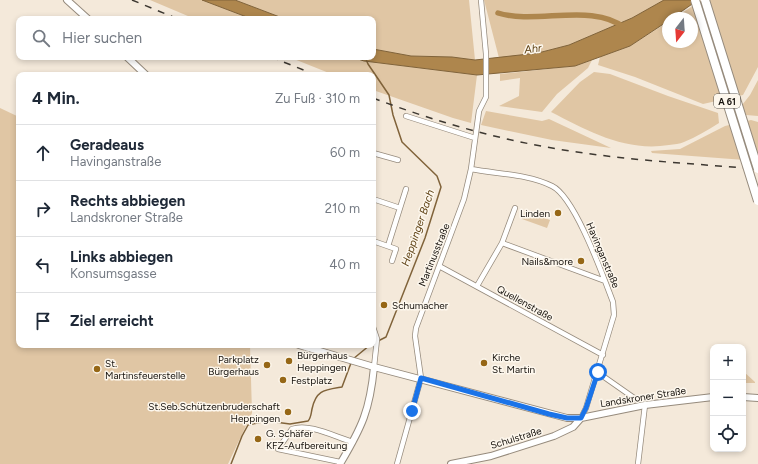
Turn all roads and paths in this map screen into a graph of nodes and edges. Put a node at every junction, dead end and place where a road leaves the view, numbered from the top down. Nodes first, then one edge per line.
1 (67, 0) edge
2 (481, 0) edge
3 (695, 0) edge
4 (705, 0) edge
5 (85, 16) edge
6 (130, 60) edge
7 (143, 72) edge
8 (406, 116) dead end
9 (474, 138) junction
10 (376, 153) edge
11 (398, 160) dead end
12 (471, 169) junction
13 (758, 169) edge
14 (406, 189) dead end
15 (376, 200) edge
16 (758, 201) edge
17 (400, 208) junction
18 (515, 208) dead end
19 (376, 243) edge
20 (502, 243) junction
21 (388, 246) junction
22 (392, 261) dead end
23 (439, 266) junction
24 (604, 281) junction
25 (477, 286) junction
26 (376, 336) edge
27 (310, 348) edge
28 (603, 355) junction
29 (374, 367) junction
30 (598, 372) junction
31 (421, 378) junction
32 (710, 397) edge
33 (746, 397) edge
34 (758, 398) edge
35 (637, 400) dead end
36 (645, 405) junction
37 (581, 418) junction
38 (353, 442) junction
39 (340, 463) edge
40 (397, 464) edge
41 (451, 464) edge
42 (638, 464) edge

1 - 5 main road
2 - 9 street, Martinusstraße
3 - 16 highway, A 61, bridge
4 - 13 highway, A 61, bridge
6 - 7 main road
8 - 9 street
9 - 12 street, Martinusstraße
10 - 11 street
12 - 23 street, Martinusstraße
12 - 24 street, Havinganstraße
14 - 17 street
15 - 17 street
17 - 21 street
18 - 20 street
19 - 21 street
20 - 24 street
20 - 25 street
21 - 22 street
23 - 25 street, Quellenstraße
23 - 31 street, Martinusstraße
24 - 28 street, Havinganstraße
25 - 28 street, Quellenstraße
26 - 29 street
27 - 29 main road, Landskroner Straße
28 - 30 street, Havinganstraße
29 - 31 main road, Landskroner Straße
29 - 38 main road
30 - 35 street
30 - 37 street, Havinganstraße
31 - 37 main road, Landskroner Straße
31 - 40 street
32 - 36 main road, Landskroner Straße
33 - 34 main road
36 - 37 main road, Landskroner Straße
36 - 42 street
37 - 41 main road, Schulstraße
38 - 39 main road
38 - 39 street

